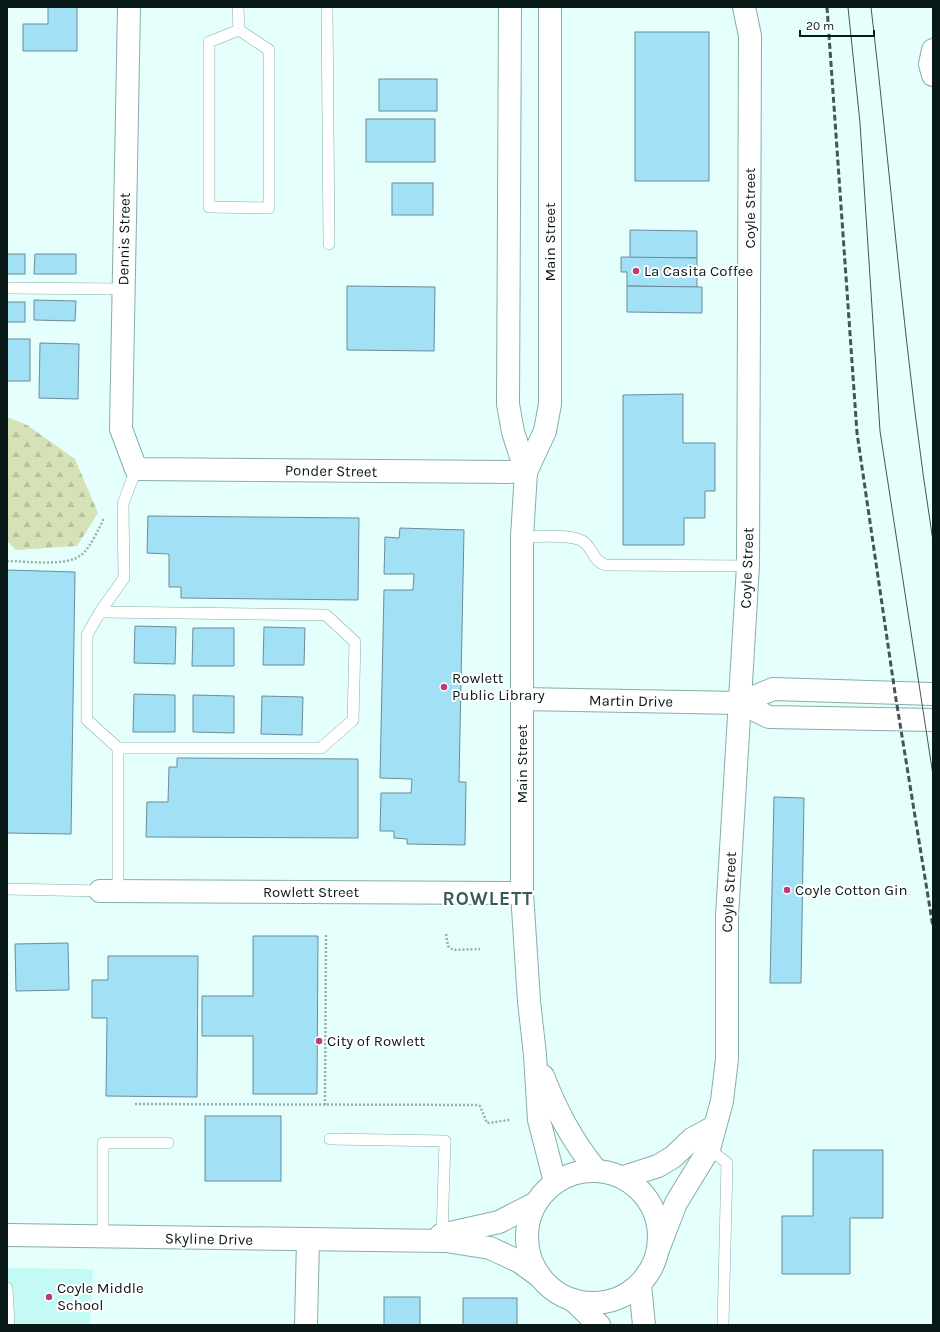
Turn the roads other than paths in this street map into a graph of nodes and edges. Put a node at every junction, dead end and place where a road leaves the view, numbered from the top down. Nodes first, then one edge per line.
1 (128, 7) edge
2 (238, 7) edge
3 (327, 7) edge
4 (510, 7) edge
5 (550, 7) edge
6 (744, 7) edge
7 (239, 30) junction
8 (933, 50) edge
9 (933, 75) edge
10 (329, 244) dead end
11 (7, 288) edge
12 (123, 289) junction
13 (136, 469) junction
14 (526, 472) junction
15 (522, 537) junction
16 (748, 566) junction
17 (100, 612) junction
18 (933, 694) edge
19 (522, 699) junction
20 (740, 703) junction
21 (933, 720) edge
22 (118, 748) junction
23 (7, 889) edge
24 (109, 891) junction
25 (522, 893) junction
26 (535, 1055) junction
27 (714, 1128) junction
28 (330, 1139) dead end
29 (168, 1143) dead end
30 (709, 1149) junction
31 (596, 1170) junction
32 (624, 1177) junction
33 (555, 1182) junction
34 (536, 1203) junction
35 (7, 1235) edge
36 (442, 1235) junction
37 (103, 1237) junction
38 (308, 1240) junction
39 (410, 1240) junction
40 (659, 1247) junction
41 (539, 1276) junction
42 (640, 1285) junction
43 (7, 1288) edge
44 (572, 1300) junction
45 (9, 1325) edge
46 (306, 1325) edge
47 (599, 1325) edge
48 (644, 1325) edge
49 (723, 1325) edge

1 - 12 street, Dennis Street
2 - 7 lane
3 - 10 lane
4 - 14 street, Main Street
5 - 14 street, Main Street
6 - 16 street, Coyle Street
7 - 7 lane
8 - 9 street
11 - 12 lane
12 - 13 street, Dennis Street
13 - 14 street, Ponder Street
13 - 17 lane
14 - 15 street, Main Street
15 - 16 lane
15 - 19 street, Main Street
16 - 20 street, Coyle Street
17 - 22 lane
17 - 22 lane
18 - 20 street, Martin Drive
19 - 20 street, Martin Drive
19 - 25 street, Main Street
20 - 21 street, Martin Drive
20 - 27 street, Coyle Street
22 - 24 lane
23 - 24 lane
24 - 25 street, Rowlett Street
25 - 26 street, Main Street
26 - 31 street, Main Street
26 - 33 street, Main Street
27 - 30 street, Coyle Street
27 - 32 street
28 - 36 lane
29 - 37 lane
30 - 40 street, Coyle Street
30 - 49 lane
31 - 32 street
31 - 33 street
32 - 40 street
33 - 34 street
34 - 36 street, Skyline Drive
34 - 41 street
35 - 37 street, Skyline Drive
36 - 39 street, Skyline Drive
37 - 38 street, Skyline Drive
38 - 39 street, Skyline Drive
38 - 46 street
39 - 41 street, Skyline Drive
40 - 42 street
41 - 44 street
42 - 44 street
42 - 48 street
43 - 45 lane
44 - 47 street

